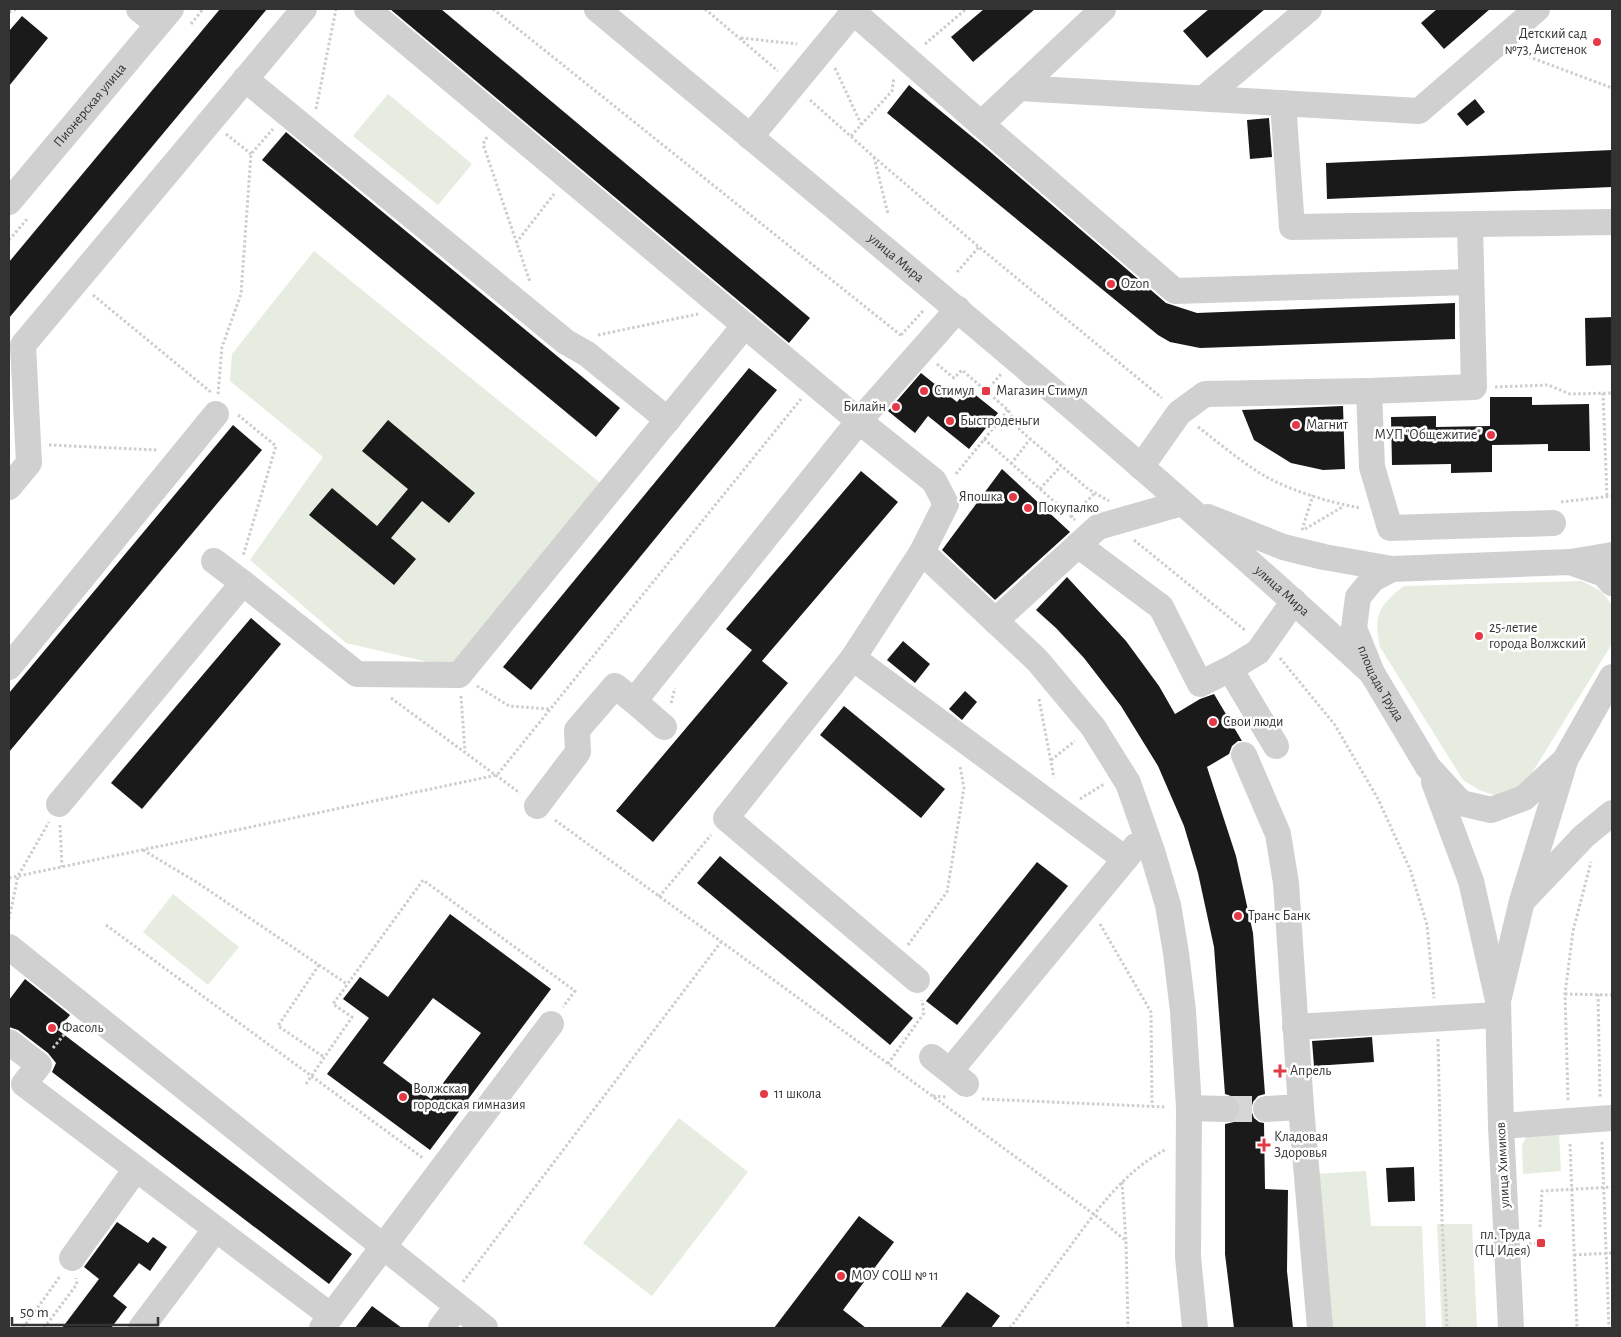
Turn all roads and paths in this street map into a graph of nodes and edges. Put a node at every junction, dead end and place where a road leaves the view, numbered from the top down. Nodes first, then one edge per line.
1 (18, 9) edge
2 (304, 9) edge
3 (336, 9) edge
4 (367, 9) edge
5 (597, 9) edge
6 (705, 9) edge
7 (966, 9) edge
8 (1103, 9) edge
9 (1309, 9) edge
10 (1537, 9) edge
11 (496, 10) edge
12 (853, 10) edge
13 (9, 12) edge
14 (156, 14) edge
15 (740, 38) junction
16 (1495, 45) junction
17 (824, 46) junction
18 (903, 55) junction
19 (245, 79) junction
20 (793, 84) junction
21 (1019, 88) junction
22 (1612, 88) edge
23 (1204, 98) junction
24 (1282, 103) junction
25 (287, 114) junction
26 (499, 119) junction
27 (210, 121) junction
28 (862, 124) junction
29 (981, 124) junction
30 (312, 134) junction
31 (851, 136) junction
32 (750, 137) junction
33 (251, 154) junction
34 (874, 157) junction
35 (568, 177) junction
36 (9, 202) edge
37 (888, 214) dead end
38 (1612, 222) edge
39 (1470, 225) junction
40 (516, 243) junction
41 (979, 247) junction
42 (957, 272) dead end
43 (1471, 282) junction
44 (532, 289) dead end
45 (925, 308) dead end
46 (725, 309) junction
47 (958, 309) junction
48 (745, 325) junction
49 (901, 335) junction
50 (566, 342) junction
51 (921, 351) junction
52 (814, 383) junction
53 (1474, 387) junction
54 (1369, 391) junction
55 (1603, 393) junction
56 (1612, 393) edge
57 (18, 405) edge
58 (1008, 410) junction
59 (1179, 413) junction
60 (216, 414) joint
61 (668, 420) junction
62 (859, 421) junction
63 (1030, 439) junction
64 (984, 440) junction
65 (28, 444) junction
66 (186, 452) junction
67 (1011, 464) junction
68 (1061, 466) junction
69 (1141, 467) junction
70 (9, 487) edge
71 (1040, 489) junction
72 (940, 492) junction
73 (1612, 492) edge
74 (1095, 493) junction
75 (1313, 495) junction
76 (1612, 496) edge
77 (1607, 497) junction
78 (1345, 505) junction
79 (1187, 507) junction
80 (1385, 512) junction
81 (1556, 512) joint
82 (1071, 516) junction
83 (1094, 534) junction
84 (922, 552) junction
85 (1612, 554) edge
86 (214, 561) dead end
87 (1570, 562) junction
88 (1392, 569) junction
89 (243, 583) junction
90 (1612, 583) edge
91 (1294, 601) junction
92 (995, 621) junction
93 (1263, 644) junction
94 (853, 658) junction
95 (9, 667) edge
96 (1230, 669) junction
97 (1372, 673) junction
98 (459, 675) junction
99 (1612, 677) edge
100 (1037, 691) dead end
101 (388, 696) dead end
102 (634, 701) junction
103 (550, 709) junction
104 (664, 727) dead end
105 (1093, 727) junction
106 (955, 733) junction
107 (1276, 746) dead end
108 (466, 752) junction
109 (1244, 755) dead end
110 (1051, 760) junction
111 (1565, 760) junction
112 (1428, 767) junction
113 (1122, 773) junction
114 (497, 775) junction
115 (59, 804) junction
116 (537, 806) junction
117 (1060, 811) junction
118 (1612, 813) edge
119 (726, 818) junction
120 (1146, 834) junction
121 (143, 850) junction
122 (1594, 853) dead end
123 (1125, 859) junction
124 (62, 867) junction
125 (18, 876) junction
126 (9, 878) edge
127 (659, 897) junction
128 (1522, 901) junction
129 (1088, 904) junction
130 (9, 919) edge
131 (106, 924) dead end
132 (721, 942) junction
133 (9, 947) edge
134 (896, 961) junction
135 (319, 965) junction
136 (917, 980) joint
137 (347, 984) junction
138 (1565, 994) junction
139 (1598, 994) junction
140 (1612, 995) edge
141 (1498, 1008) junction
142 (85, 1010) junction
143 (1437, 1019) junction
144 (552, 1024) joint
145 (1295, 1027) junction
146 (9, 1042) edge
147 (324, 1058) junction
148 (888, 1064) junction
149 (38, 1065) junction
150 (312, 1076) junction
151 (954, 1082) junction
152 (306, 1084) dead end
153 (933, 1096) junction
154 (1152, 1107) junction
155 (1301, 1107) junction
156 (1189, 1108) junction
157 (1226, 1109) tunnel mouth
158 (1266, 1109) tunnel mouth
159 (1607, 1119) edge
160 (1569, 1122) junction
161 (1501, 1126) junction
162 (1188, 1138) junction
163 (136, 1169) junction
164 (441, 1171) junction
165 (1122, 1181) junction
166 (1612, 1186) edge
167 (1604, 1187) junction
168 (1572, 1190) junction
169 (1095, 1215) junction
170 (1540, 1228) dead end
171 (215, 1230) junction
172 (1126, 1241) junction
173 (383, 1248) junction
174 (1606, 1253) junction
175 (1612, 1253) edge
176 (1574, 1255) junction
177 (72, 1258) junction
178 (453, 1304) junction
179 (327, 1322) edge
180 (23, 1328) edge
181 (44, 1328) edge
182 (142, 1328) edge
183 (441, 1328) edge
184 (485, 1328) edge
185 (1010, 1328) edge
186 (1128, 1328) edge
187 (1195, 1328) edge
188 (1320, 1328) edge
189 (1447, 1328) edge
190 (1511, 1328) edge
191 (1577, 1328) edge
192 (1609, 1328) edge

1 - 13 path
2 - 19 street
3 - 30 path
4 - 26 street
5 - 32 street, улица Мира
6 - 15 path
7 - 18 path
8 - 21 street
9 - 23 street
10 - 16 street
11 - 49 path
12 - 17 street
12 - 18 street
14 - 36 street, Пионерская улица
15 - 17 path
15 - 20 path
16 - 22 path
16 - 24 street
17 - 20 street
17 - 28 path
18 - 28 path
18 - 29 street
19 - 25 street
19 - 27 street
20 - 31 path
20 - 32 street
21 - 23 street
21 - 29 street
23 - 24 street
24 - 39 street
25 - 30 street
25 - 33 path
26 - 35 street
26 - 40 path
27 - 33 path
27 - 57 street
28 - 31 path
29 - 43 street
30 - 50 street
31 - 34 path
32 - 47 street, улица Мира
33 - 60 path
34 - 37 path
34 - 41 path
35 - 40 path
35 - 46 street
38 - 39 street
39 - 43 street
40 - 44 path
41 - 42 path
41 - 59 path
43 - 53 street
45 - 49 path
46 - 48 street
46 - 50 path
47 - 51 street
47 - 69 street, улица Мира
48 - 52 street
48 - 61 street
49 - 51 path
50 - 61 street
51 - 58 path
51 - 62 street
52 - 62 street
52 - 103 path
53 - 54 street
53 - 55 path
54 - 59 street
54 - 80 street
55 - 56 path
55 - 77 path
57 - 65 street
58 - 63 path
58 - 64 path
59 - 69 street
59 - 75 path
60 - 66 street
61 - 98 street
62 - 72 street
62 - 102 street
63 - 67 path
63 - 68 path
64 - 67 path
64 - 72 path
65 - 66 path
65 - 70 street
66 - 95 street
67 - 71 path
68 - 71 path
68 - 74 path
69 - 79 street, улица Мира
71 - 82 path
72 - 84 street
73 - 77 path
74 - 82 path
74 - 83 path
75 - 78 path
75 - 78 path
76 - 77 path
77 - 81 path
78 - 80 path
79 - 83 street
79 - 88 street, улица Мира
79 - 91 street, улица Мира
80 - 81 street
82 - 83 path
83 - 92 street
83 - 93 path
83 - 96 street
84 - 92 street
84 - 94 street
85 - 87 street
86 - 89 street
87 - 88 street, площадь Труда
87 - 90 street, площадь Труда
88 - 97 street, площадь Труда
89 - 98 street
89 - 115 street
91 - 93 street
91 - 97 street, улица Мира
92 - 105 street
93 - 96 street
93 - 143 path
94 - 106 street
94 - 119 street
96 - 107 street
97 - 112 street, площадь Труда
98 - 103 path
98 - 108 path
99 - 111 street, площадь Труда
100 - 110 path
101 - 108 path
102 - 104 street
102 - 116 street
103 - 114 path
105 - 110 path
105 - 113 street
106 - 117 street
106 - 134 path
108 - 114 path
109 - 145 street
110 - 117 path
111 - 112 street, площадь Труда
111 - 128 street, улица Химиков
112 - 141 street, улица Химиков
113 - 117 path
113 - 120 street
114 - 116 path
114 - 121 path
115 - 124 path
115 - 125 path
116 - 127 path
117 - 123 street
118 - 128 street
119 - 127 path
119 - 134 street
120 - 123 street
120 - 156 street
121 - 124 path
121 - 135 path
122 - 138 path
123 - 129 street
124 - 125 path
125 - 126 path
125 - 130 path
127 - 132 path
128 - 141 street, улица Химиков
129 - 151 street
129 - 154 path
131 - 150 path
132 - 148 path
132 - 178 path
133 - 142 street
134 - 136 street
135 - 137 path
135 - 147 path
136 - 148 path
137 - 144 path
137 - 147 path
138 - 139 path
138 - 160 path
139 - 140 path
139 - 159 path
141 - 143 street
141 - 161 street, улица Химиков
142 - 149 path
142 - 173 street
143 - 145 street
143 - 189 path
144 - 164 street
145 - 155 street
146 - 149 street
147 - 150 path
148 - 153 path
149 - 163 street
150 - 152 path
150 - 164 path
151 - 153 path
151 - 154 path
153 - 169 path
154 - 156 path
155 - 158 street
155 - 188 street
156 - 157 street
156 - 162 street
159 - 160 street
159 - 167 path
160 - 161 street
160 - 168 path
161 - 190 street, улица Химиков
162 - 165 path
162 - 187 street
163 - 171 street
163 - 177 street
164 - 173 street
165 - 169 path
165 - 172 path
166 - 167 path
167 - 168 path
167 - 174 path
168 - 170 path
168 - 176 path
169 - 172 path
169 - 185 path
171 - 179 street
171 - 182 street
172 - 186 path
173 - 178 street
173 - 179 street
174 - 175 path
174 - 176 path
174 - 192 path
176 - 191 path
177 - 180 path
177 - 181 path
178 - 183 street
178 - 184 street

